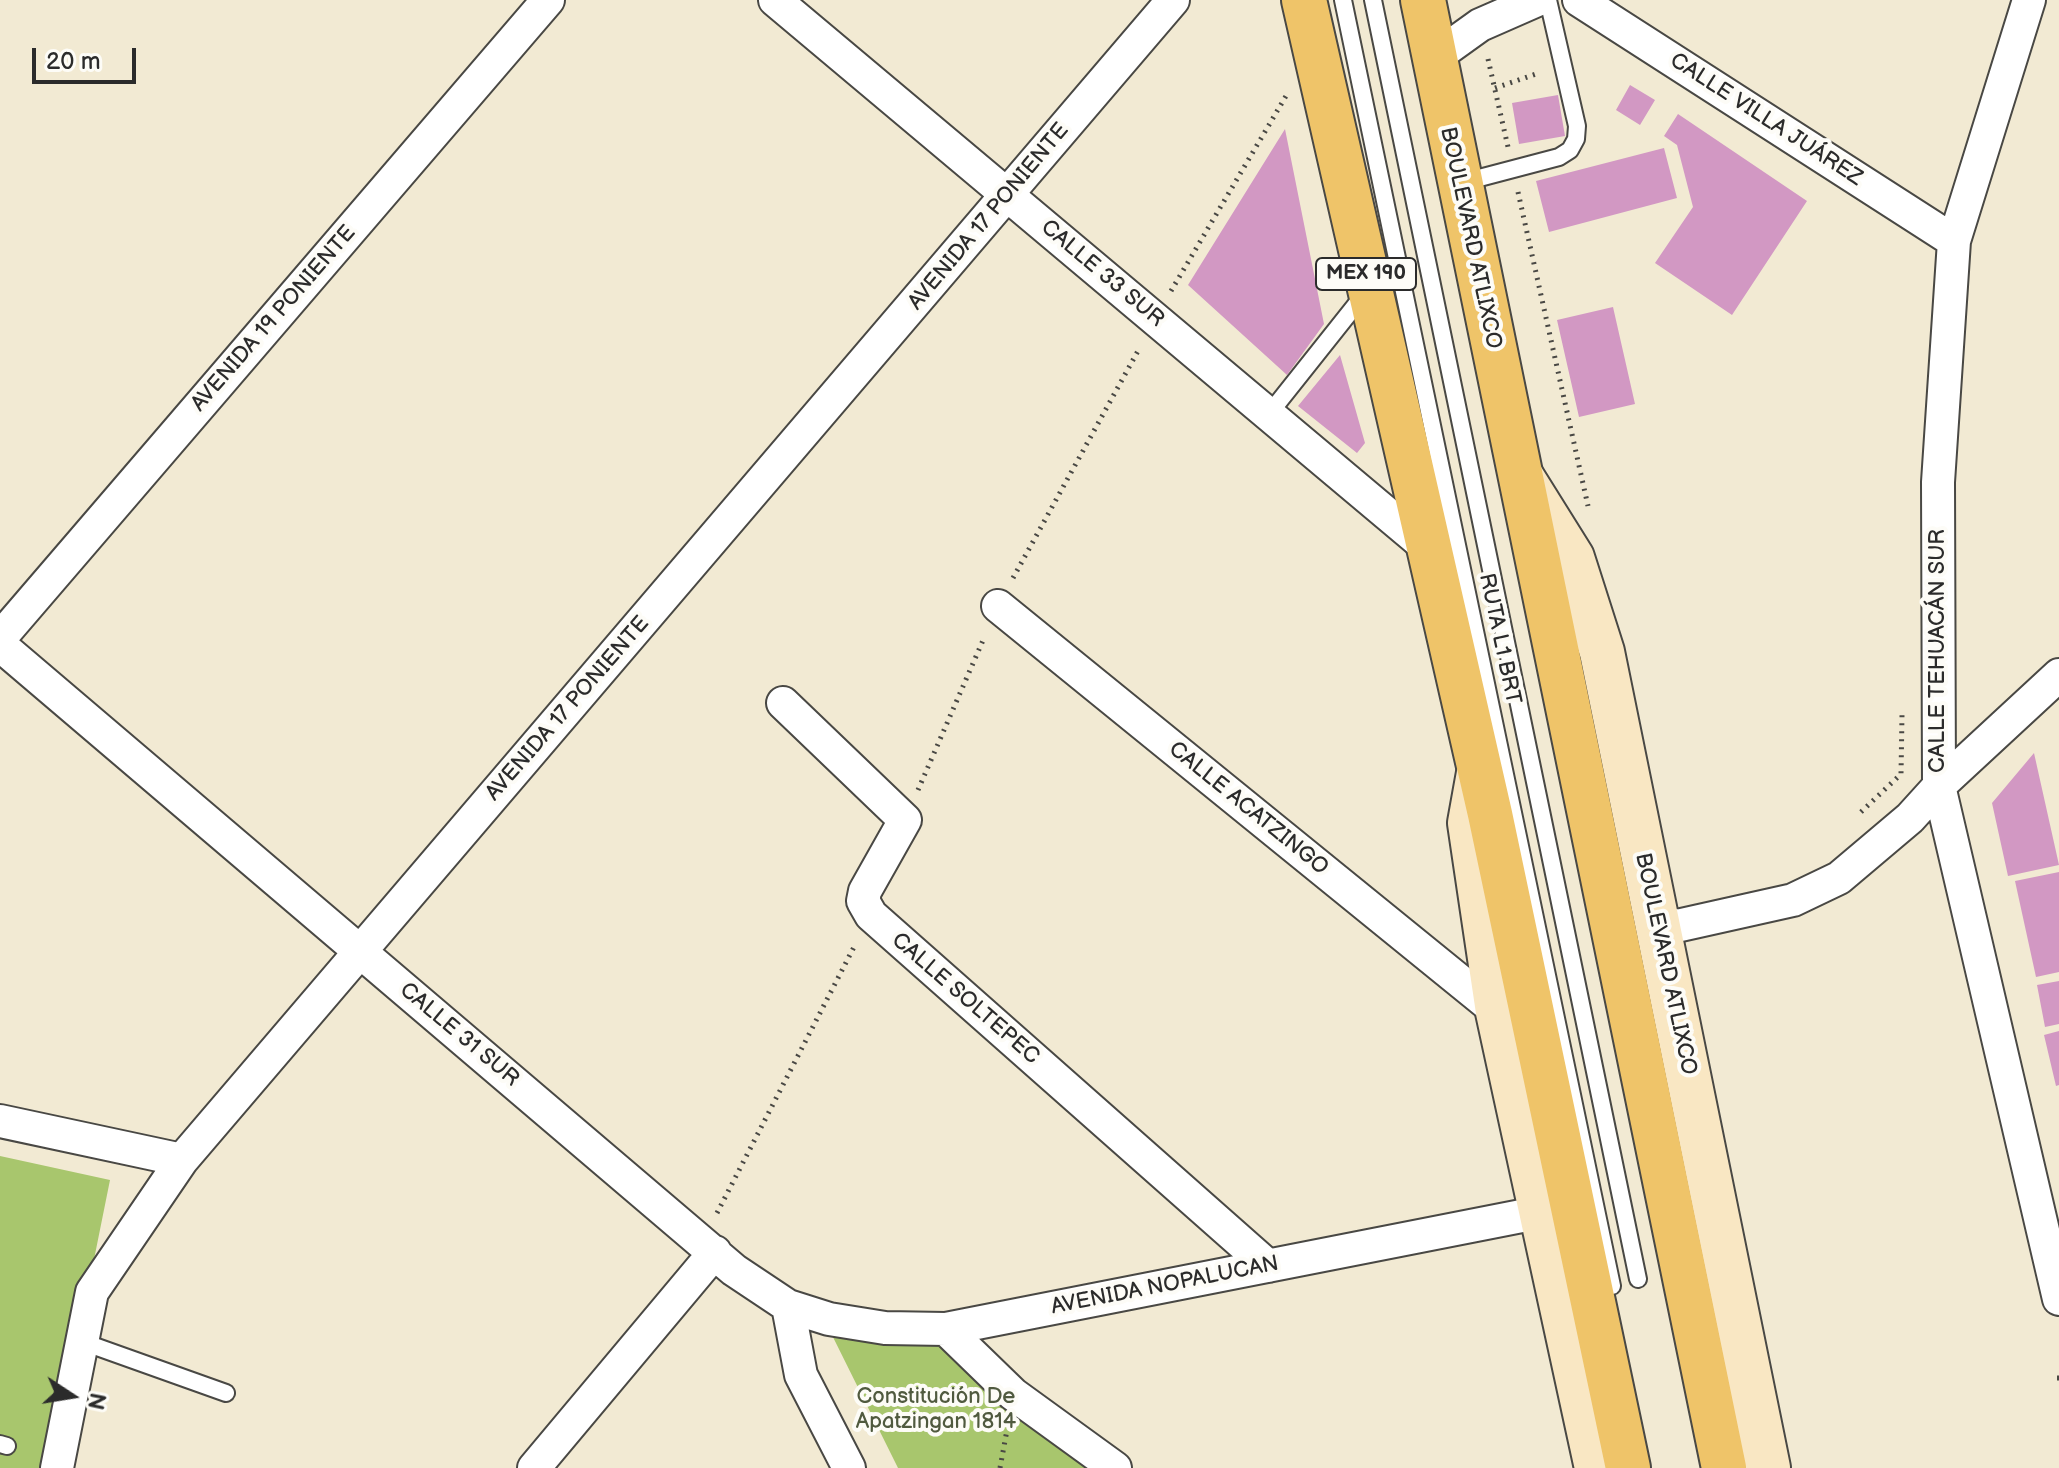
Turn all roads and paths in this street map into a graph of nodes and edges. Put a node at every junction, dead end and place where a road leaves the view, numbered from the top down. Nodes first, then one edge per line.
1 (548, 0) edge
2 (775, 0) edge
3 (1173, 0) edge
4 (1304, 0) edge
5 (1343, 0) edge
6 (1373, 0) edge
7 (1423, 0) edge
8 (1537, 0) edge
9 (1548, 0) edge
10 (1579, 0) edge
11 (2029, 0) edge
12 (1480, 25) junction
13 (1434, 58) junction
14 (1562, 65) junction
15 (1495, 88) junction
16 (1287, 96) dead end
17 (1513, 169) junction
18 (1459, 184) junction
19 (1008, 196) junction
20 (1954, 241) junction
21 (1370, 288) junction
22 (1155, 319) junction
23 (1269, 414) junction
24 (1520, 475) junction
25 (1592, 522) dead end
26 (1429, 549) junction
27 (998, 606) junction
28 (0, 638) edge
29 (0, 645) edge
30 (2059, 675) edge
31 (783, 703) dead end
32 (1903, 706) dead end
33 (1479, 773) junction
34 (1939, 786) junction
35 (1854, 818) dead end
36 (905, 820) junction
37 (871, 915) junction
38 (1658, 926) junction
39 (360, 951) junction
40 (1498, 1012) junction
41 (0, 1121) edge
42 (182, 1160) junction
43 (1542, 1212) junction
44 (715, 1217) dead end
45 (715, 1252) junction
46 (1268, 1266) junction
47 (1638, 1279) dead end
48 (1612, 1286) dead end
49 (2059, 1299) edge
50 (788, 1306) junction
51 (946, 1329) junction
52 (83, 1342) junction
53 (226, 1393) dead end
54 (57, 1468) edge
55 (534, 1468) edge
56 (849, 1468) edge
57 (1115, 1468) edge
58 (1597, 1468) edge
59 (1628, 1468) edge
60 (1724, 1468) edge
61 (1768, 1468) edge

1 - 28 street, AVENIDA 19 PONIENTE
2 - 19 street, CALLE 33 SUR
3 - 19 street, AVENIDA 17 PONIENTE
4 - 21 main road, MEX 190
5 - 48 lane, RUTA L1 BRT
6 - 47 lane, RUTA L1 BRT
7 - 13 main road, BOULEVARD ATLIXCO
8 - 12 street
9 - 14 lane
10 - 20 street, CALLE VILLA JUÁREZ
11 - 20 street, CALLE TEHUACÁN SUR
12 - 13 street
12 - 15 path
13 - 18 main road, BOULEVARD ATLIXCO
14 - 15 path
14 - 17 lane
15 - 17 path
16 - 22 path
17 - 18 lane
17 - 25 path
18 - 24 main road, BOULEVARD ATLIXCO
19 - 22 street, CALLE 33 SUR
19 - 39 street, AVENIDA 17 PONIENTE
20 - 34 street, CALLE TEHUACÁN SUR
21 - 23 lane
21 - 26 main road, MEX 190
22 - 23 street, CALLE 33 SUR
22 - 27 path
23 - 26 street, CALLE 33 SUR
24 - 38 main road, BOULEVARD ATLIXCO
24 - 60 main road, BOULEVARD ATLIXCO
26 - 33 main road, MEX 190
27 - 36 path
27 - 40 street, CALLE ACATZINGO
29 - 39 street, CALLE 31 SUR
30 - 34 street
31 - 36 street
32 - 35 path
33 - 40 main road, MEX 190
33 - 59 main road
34 - 38 street
34 - 49 street, CALLE TEHUACÁN SUR
36 - 37 street, CALLE SOLTEPEC
37 - 44 path
37 - 46 street, CALLE SOLTEPEC
38 - 61 main road, BOULEVARD ATLIXCO
39 - 42 street, AVENIDA 17 PONIENTE
39 - 45 street, CALLE 31 SUR
40 - 43 main road, MEX 190
41 - 42 street
42 - 52 street, AVENIDA 17 PONIENTE
43 - 46 street, AVENIDA NOPALUCAN
43 - 58 main road, MEX 190
45 - 50 street, CALLE 31 SUR
45 - 55 street
46 - 51 street, AVENIDA NOPALUCAN
50 - 51 street, AVENIDA NOPALUCAN
50 - 56 street
51 - 57 street
52 - 53 lane
52 - 54 street, AVENIDA 17 PONIENTE

